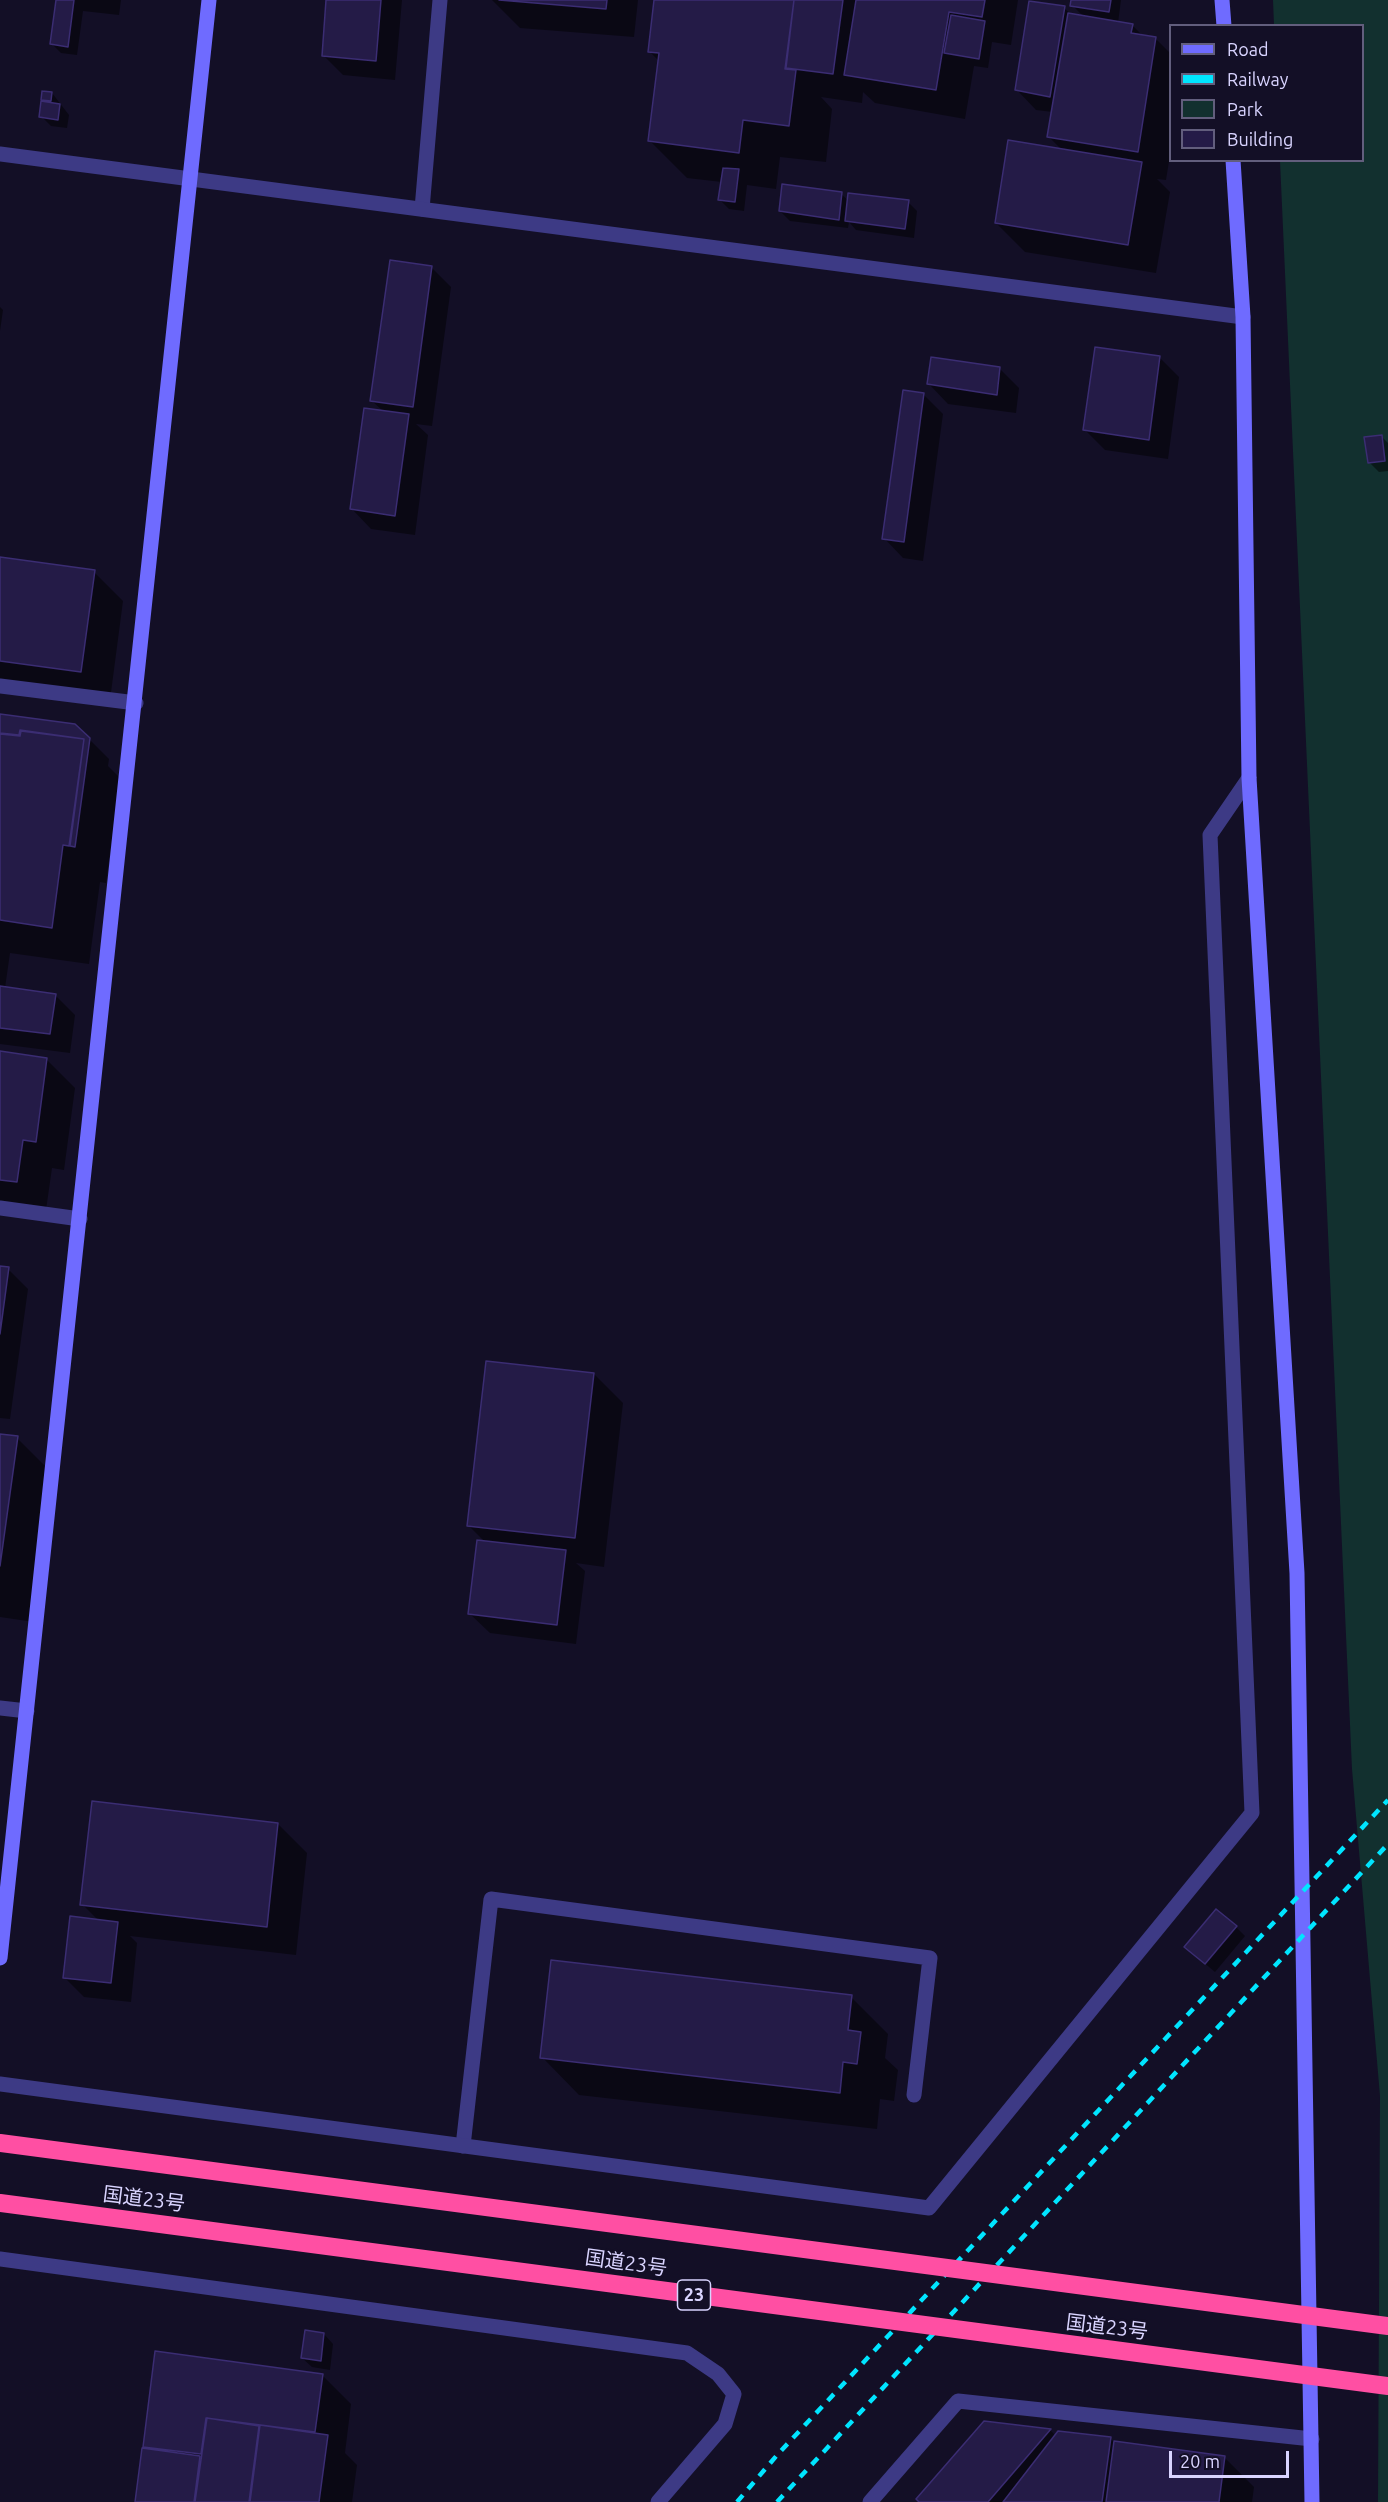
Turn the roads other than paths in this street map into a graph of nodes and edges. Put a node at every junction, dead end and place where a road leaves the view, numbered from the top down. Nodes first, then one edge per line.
1 (209, 0) edge
2 (440, 0) edge
3 (1222, 0) edge
4 (1224, 24) edge
5 (0, 154) edge
6 (1233, 162) edge
7 (192, 179) junction
8 (422, 209) junction
9 (1243, 317) junction
10 (0, 686) edge
11 (136, 703) junction
12 (1249, 778) junction
13 (0, 1208) edge
14 (80, 1219) junction
15 (0, 1708) edge
16 (27, 1711) junction
17 (0, 1958) edge
18 (0, 2084) edge
19 (914, 2095) dead end
20 (0, 2143) edge
21 (463, 2146) junction
22 (0, 2203) edge
23 (0, 2259) edge
24 (1388, 2326) edge
25 (1388, 2386) edge
26 (1311, 2439) junction
27 (658, 2502) edge
28 (870, 2502) edge
29 (1312, 2502) edge

1 - 7 street
2 - 8 street
3 - 4 street
5 - 7 street
6 - 9 street
7 - 8 street
7 - 11 street
8 - 9 street
9 - 12 street
10 - 11 street
11 - 14 street
12 - 21 street
12 - 26 street
13 - 14 street
14 - 16 street
15 - 16 street
16 - 17 street
18 - 21 street
19 - 21 street
20 - 24 highway, 国道23号, bridge
22 - 25 highway, 国道23号 / 23, bridge
23 - 27 street
26 - 28 street
26 - 29 street

